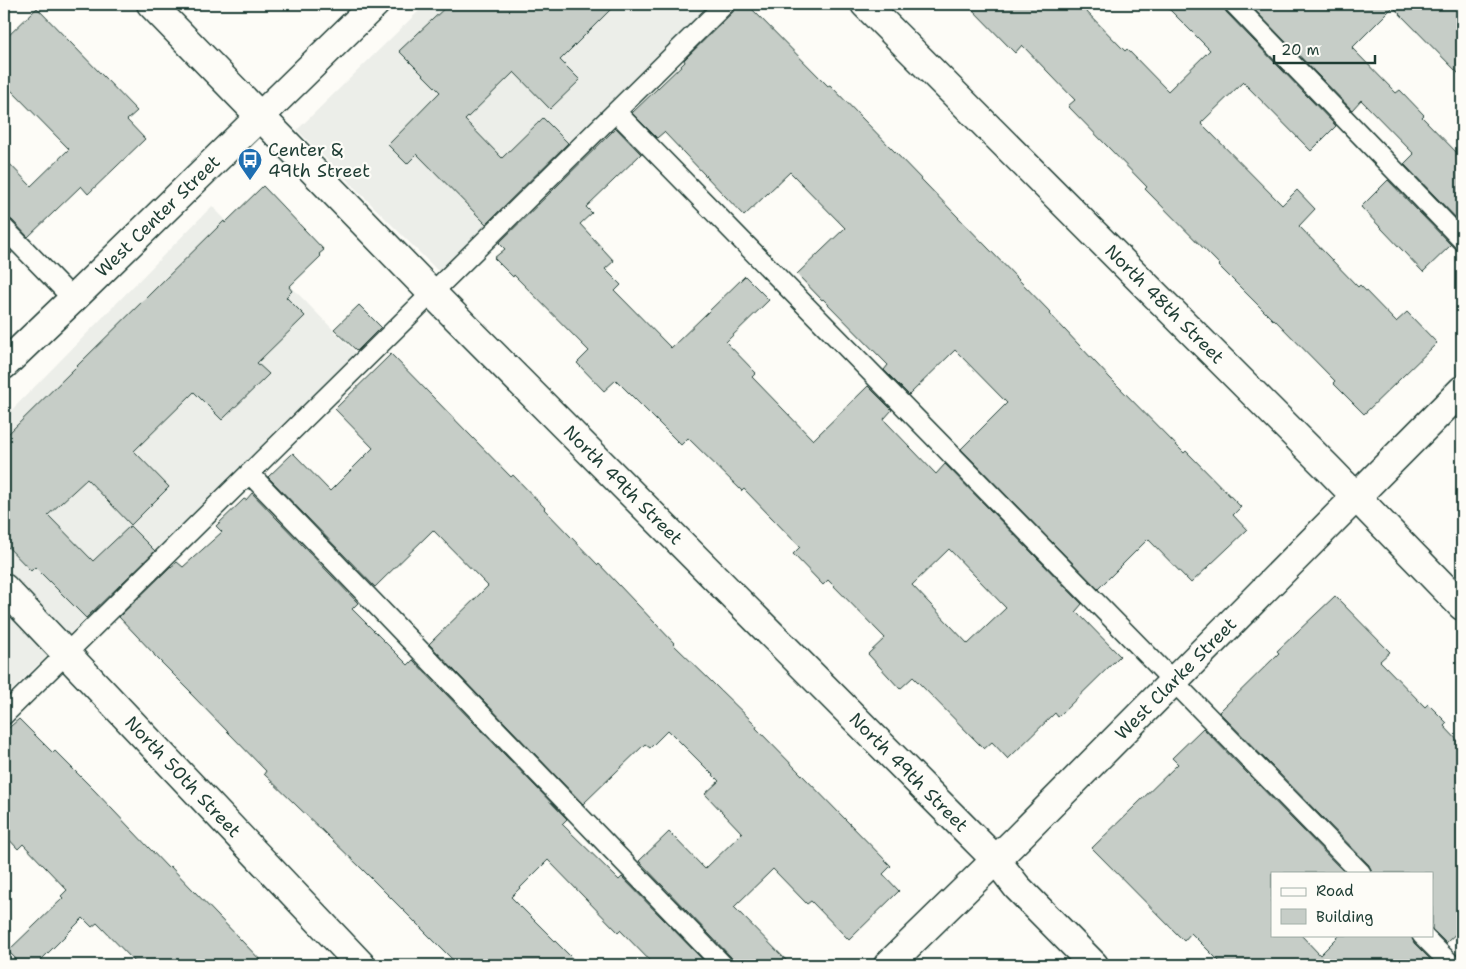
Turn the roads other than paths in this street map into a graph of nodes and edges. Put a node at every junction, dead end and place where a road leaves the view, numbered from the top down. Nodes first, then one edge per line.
1 (151, 4) edge
2 (375, 4) edge
3 (725, 4) edge
4 (865, 4) edge
5 (1234, 4) edge
6 (616, 112) junction
7 (261, 117) junction
8 (4, 228) edge
9 (1462, 240) edge
10 (432, 293) junction
11 (74, 299) junction
12 (4, 365) edge
13 (1462, 390) edge
14 (249, 473) junction
15 (1356, 497) junction
16 (4, 588) edge
17 (1462, 606) edge
18 (66, 654) junction
19 (1173, 681) junction
20 (4, 715) edge
21 (996, 860) junction
22 (1360, 872) edge
23 (1423, 936) edge
24 (361, 965) edge
25 (723, 965) edge
26 (888, 965) edge
27 (1094, 965) edge
28 (1452, 965) edge

1 - 7 street, North 49th Street
2 - 7 street, West Center Street
3 - 6 lane
4 - 15 street, North 48th Street
5 - 9 lane
6 - 10 lane
6 - 19 lane
7 - 10 street, North 49th Street
7 - 11 street, West Center Street
8 - 11 lane
10 - 14 lane
10 - 21 street, North 49th Street
11 - 12 street, West Center Street
13 - 15 street, West Clarke Street
14 - 18 lane
14 - 25 lane
15 - 17 street, North 48th Street
15 - 19 street, West Clarke Street
16 - 18 street, North 50th Street
18 - 20 lane
18 - 24 street, North 50th Street
19 - 21 street, West Clarke Street
19 - 22 lane
21 - 26 street, West Clarke Street
21 - 27 street, North 49th Street
23 - 28 lane

